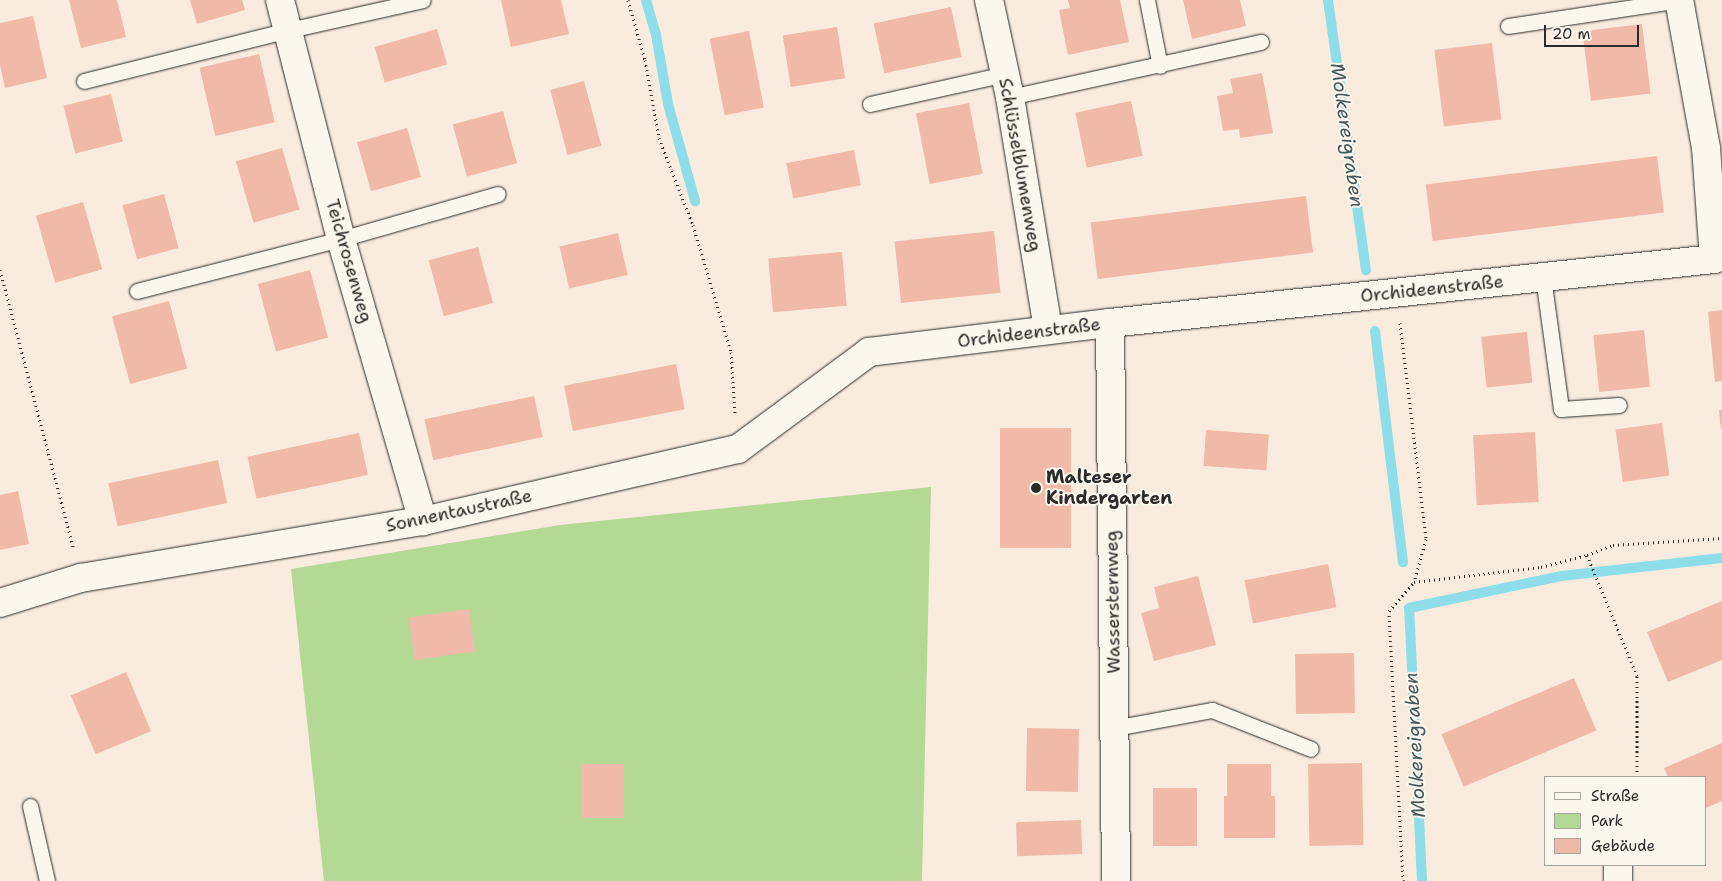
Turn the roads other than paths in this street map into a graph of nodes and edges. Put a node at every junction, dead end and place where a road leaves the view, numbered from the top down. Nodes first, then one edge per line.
1 (280, 0) edge
2 (422, 0) edge
3 (989, 0) edge
4 (1147, 0) edge
5 (1679, 0) edge
6 (1508, 26) dead end
7 (289, 30) junction
8 (1261, 42) dead end
9 (1160, 66) junction
10 (84, 82) dead end
11 (1007, 86) junction
12 (870, 104) dead end
13 (1714, 146) edge
14 (498, 194) dead end
15 (341, 239) junction
16 (1718, 259) edge
17 (1543, 277) junction
18 (137, 291) dead end
19 (1110, 323) junction
20 (1048, 330) junction
21 (890, 349) joint
22 (1619, 405) dead end
23 (423, 521) junction
24 (0, 603) edge
25 (1114, 728) junction
26 (1311, 749) dead end
27 (30, 806) dead end
28 (1618, 866) edge
29 (48, 881) edge
30 (1116, 881) edge
31 (1618, 881) edge

1 - 7 street, Teichrosenweg
2 - 7 lane
3 - 11 street, Schlüsselblumenweg
4 - 9 lane
5 - 6 lane
5 - 13 street, Orchideenstraße
7 - 10 lane
7 - 15 street, Teichrosenweg
8 - 9 lane
9 - 11 lane
11 - 12 lane
11 - 20 street, Schlüsselblumenweg
13 - 16 street, Orchideenstraße
14 - 15 lane
15 - 18 lane
15 - 23 street, Teichrosenweg
16 - 17 street, Orchideenstraße
17 - 19 street, Orchideenstraße
17 - 22 lane
19 - 20 street, Orchideenstraße
19 - 25 street, Wassersternweg
20 - 21 street, Orchideenstraße
21 - 23 street, Sonnentaustraße
23 - 24 street, Sonnentaustraße
25 - 26 lane
25 - 30 street, Wassersternweg
27 - 29 lane
28 - 31 street

